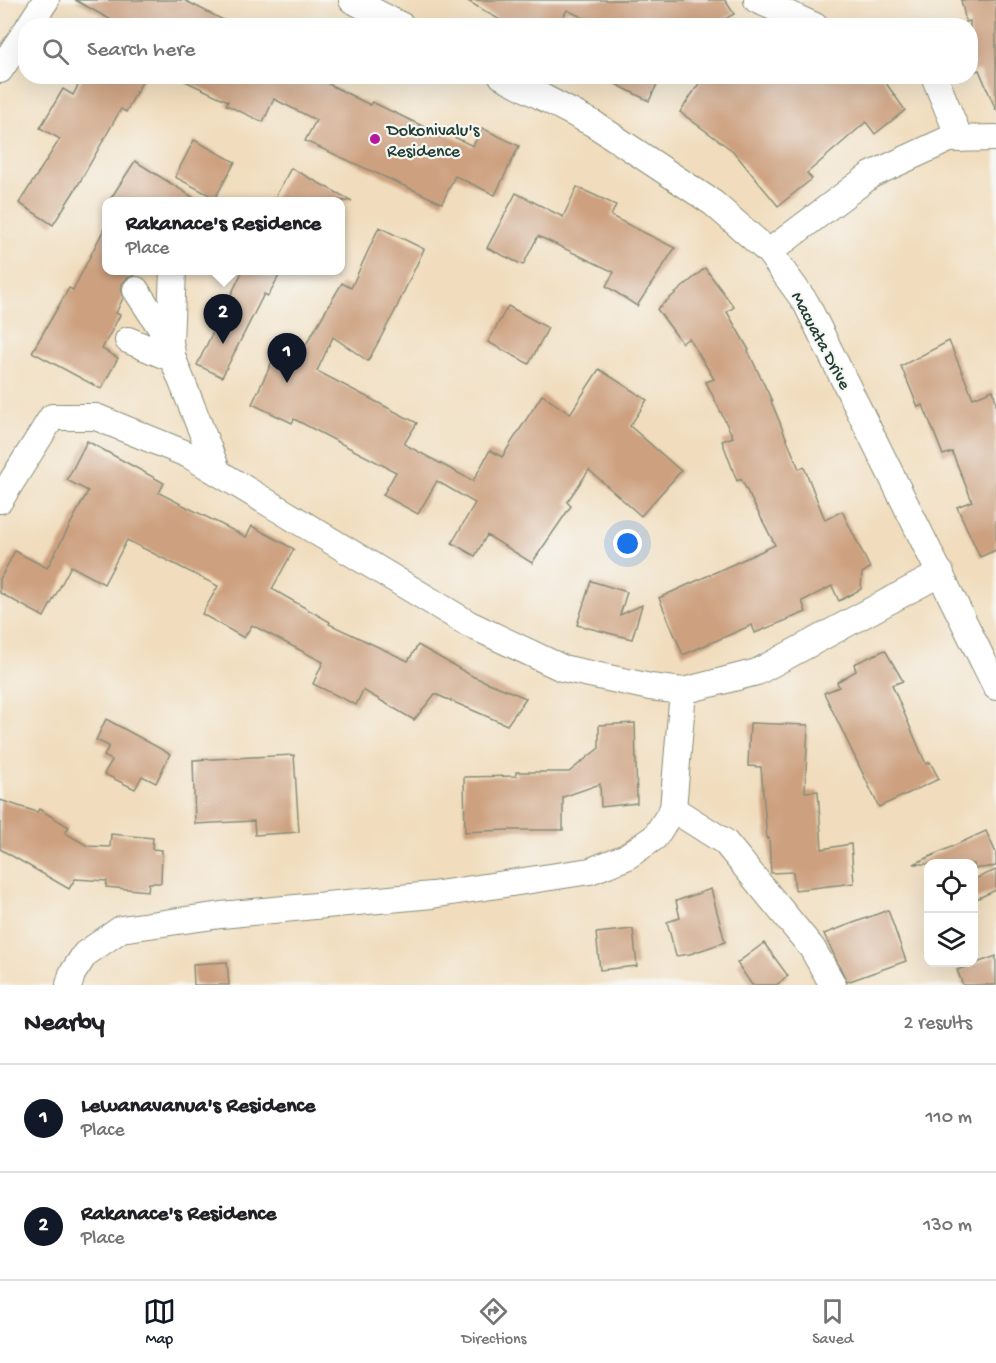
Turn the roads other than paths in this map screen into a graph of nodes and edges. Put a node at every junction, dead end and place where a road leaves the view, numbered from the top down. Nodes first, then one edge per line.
1 (46, 0) edge
2 (352, 0) edge
3 (757, 0) edge
4 (34, 18) edge
5 (387, 18) edge
6 (797, 18) edge
7 (18, 44) edge
8 (0, 70) edge
9 (516, 84) edge
10 (937, 84) edge
11 (996, 138) edge
12 (960, 139) junction
13 (769, 252) junction
14 (173, 275) edge
15 (136, 290) dead end
16 (128, 340) dead end
17 (172, 351) junction
18 (217, 470) junction
19 (0, 500) edge
20 (941, 573) junction
21 (996, 687) edge
22 (682, 691) junction
23 (673, 809) junction
24 (69, 985) edge
25 (833, 985) edge

1 - 4 street
2 - 5 street
3 - 6 street
7 - 8 street
9 - 13 street, Macuata Drive
10 - 12 street
11 - 12 street
12 - 13 street
13 - 20 street, Macuata Drive
14 - 17 street
15 - 17 street
16 - 17 street
17 - 18 street
18 - 19 street
18 - 22 street
20 - 21 street, Macuata Drive
20 - 22 street
22 - 23 street
23 - 24 street
23 - 25 street

